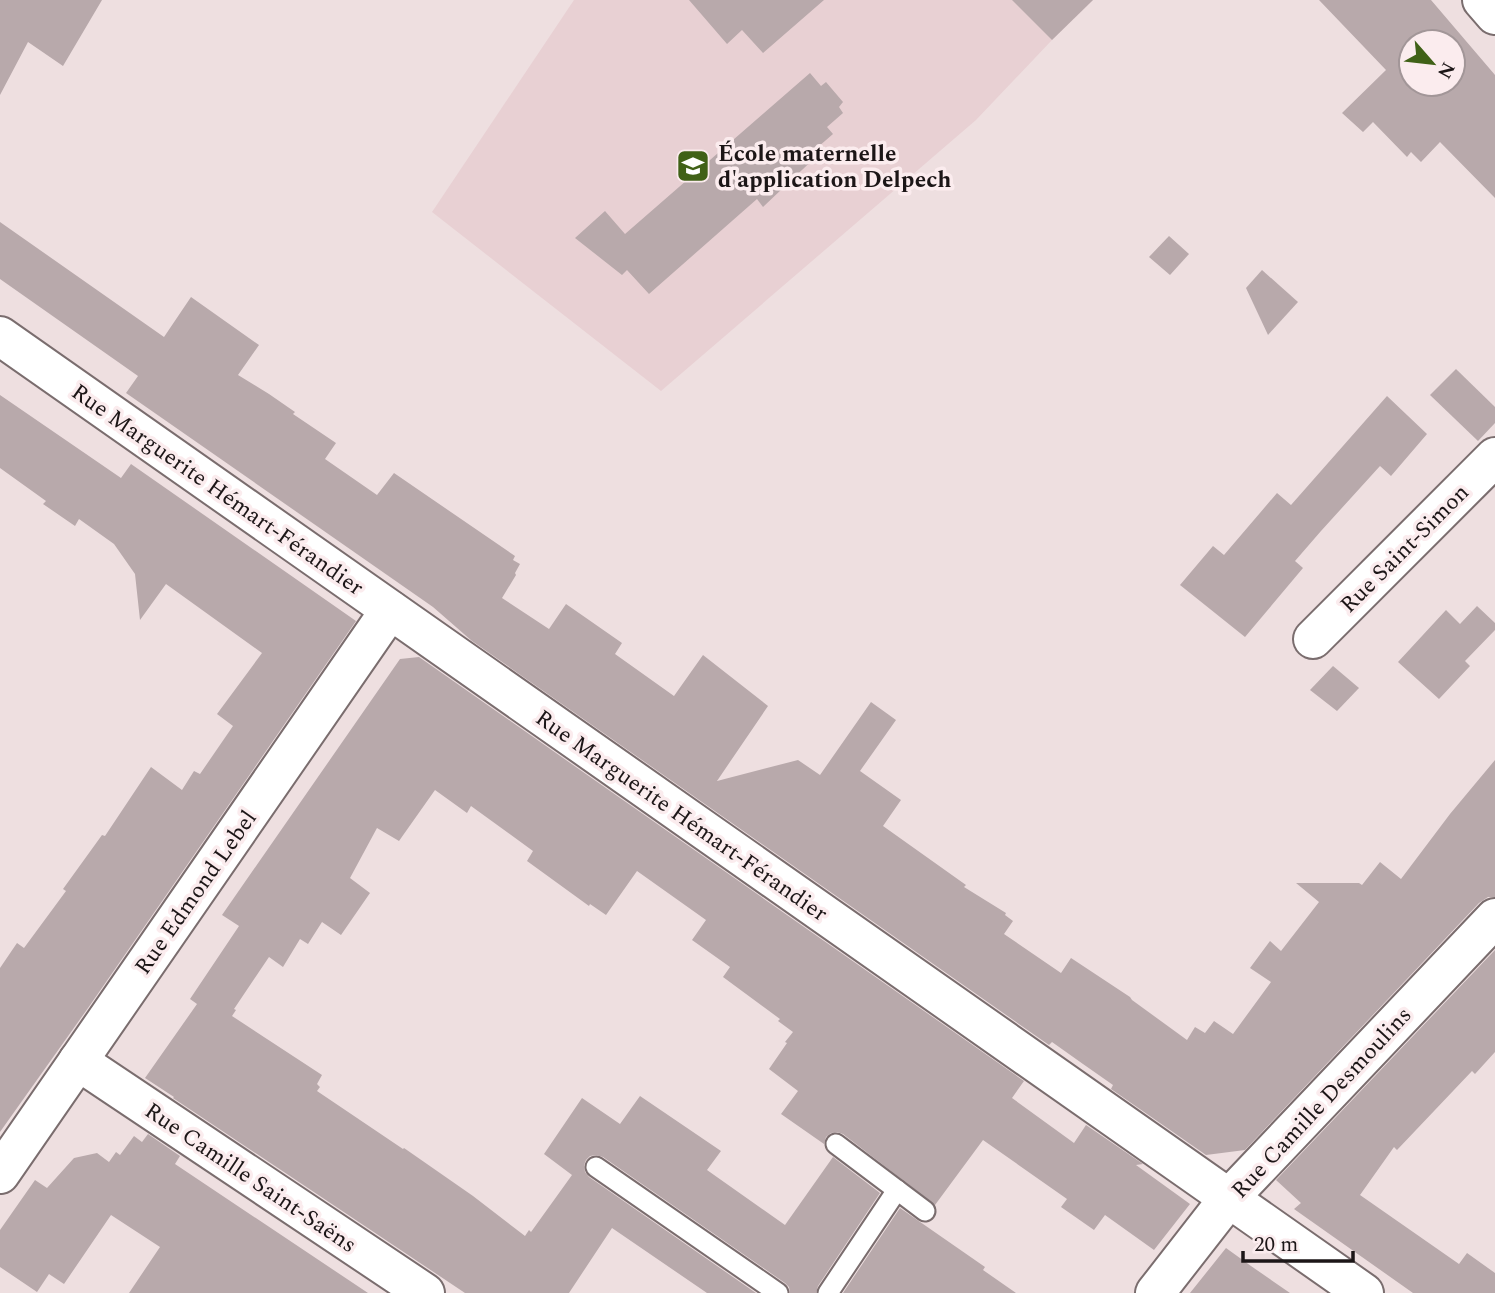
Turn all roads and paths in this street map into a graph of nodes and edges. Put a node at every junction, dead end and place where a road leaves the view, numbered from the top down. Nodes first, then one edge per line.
1 (1482, 0) edge
2 (1495, 15) edge
3 (0, 336) edge
4 (1495, 457) edge
5 (390, 610) junction
6 (1312, 639) dead end
7 (1495, 918) edge
8 (78, 1061) junction
9 (836, 1144) dead end
10 (596, 1167) dead end
11 (0, 1174) edge
12 (897, 1190) junction
13 (1229, 1198) junction
14 (925, 1211) dead end
15 (425, 1293) edge
16 (778, 1293) edge
17 (828, 1293) edge
18 (1155, 1293) edge
19 (1364, 1293) edge

1 - 2 street
3 - 5 street, Rue Marguerite Hémart-Férandier
4 - 6 street, Rue Saint-Simon
5 - 8 street, Rue Edmond Lebel
5 - 13 street, Rue Marguerite Hémart-Férandier
7 - 13 street, Rue Camille Desmoulins
8 - 11 street, Rue Edmond Lebel
8 - 15 street, Rue Camille Saint-Saëns
9 - 12 lane
10 - 16 lane
12 - 14 lane
12 - 17 lane
13 - 18 street, Rue Camille Desmoulins
13 - 19 street, Rue Marguerite Hémart-Férandier

